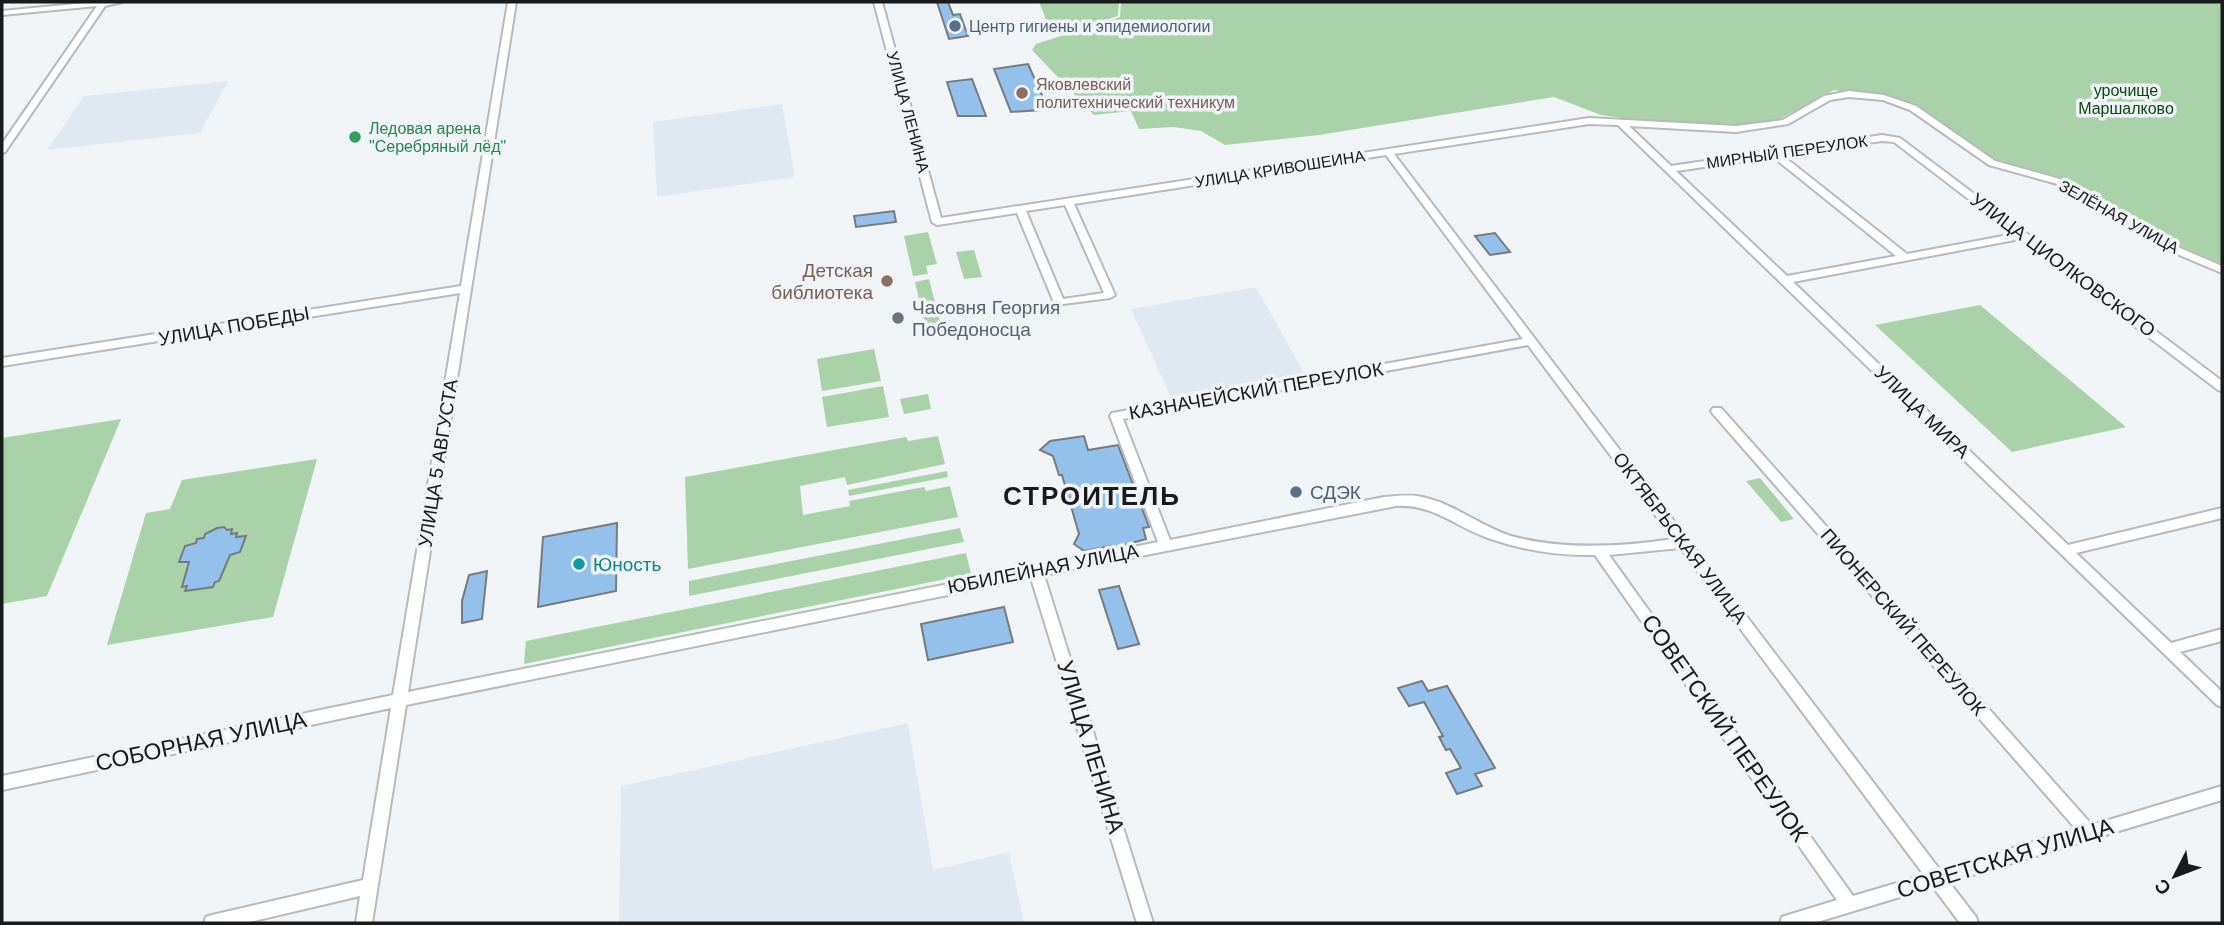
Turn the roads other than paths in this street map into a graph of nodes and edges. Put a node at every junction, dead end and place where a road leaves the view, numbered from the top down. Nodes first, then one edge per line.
1 (118, 2) edge
2 (512, 2) edge
3 (878, 2) edge
4 (103, 3) edge
5 (2, 13) edge
6 (1622, 124) junction
7 (1904, 143) joint
8 (2, 150) edge
9 (1389, 153) junction
10 (1775, 154) junction
11 (1670, 169) junction
12 (1068, 202) junction
13 (1020, 209) junction
14 (937, 222) joint
15 (2024, 235) junction
16 (1904, 257) junction
17 (2222, 270) edge
18 (1785, 280) junction
19 (466, 289) junction
20 (1531, 341) junction
21 (2, 362) edge
22 (2222, 387) edge
23 (1717, 411) dead end
24 (2222, 513) edge
25 (1683, 543) junction
26 (1165, 544) junction
27 (2066, 550) junction
28 (1599, 551) junction
29 (1036, 571) junction
30 (2222, 635) edge
31 (2169, 649) junction
32 (400, 700) junction
33 (2222, 701) edge
34 (2, 783) edge
35 (2222, 793) edge
36 (2089, 833) junction
37 (1937, 879) junction
38 (370, 886) junction
39 (1850, 905) junction
40 (212, 923) edge
41 (364, 923) edge
42 (1145, 923) edge
43 (1788, 923) edge
44 (1970, 923) edge

1 - 4 street
2 - 19 street, УЛИЦА 5 АВГУСТА
3 - 14 street, УЛИЦА ЛЕНИНА
4 - 5 street
4 - 8 street
6 - 9 street, УЛИЦА КРИВОШЕИНА
6 - 11 street, УЛИЦА МИРА
6 - 17 street, ЗЕЛЁНАЯ УЛИЦА
7 - 10 street, МИРНЫЙ ПЕРЕУЛОК
7 - 15 street, УЛИЦА ЦИОЛКОВСКОГО
9 - 12 street, УЛИЦА КРИВОШЕИНА
9 - 20 street, ОКТЯБРЬСКАЯ УЛИЦА
10 - 11 street, МИРНЫЙ ПЕРЕУЛОК
10 - 16 street
11 - 18 street, УЛИЦА МИРА
12 - 13 street, УЛИЦА КРИВОШЕИНА
12 - 13 street
13 - 14 street, УЛИЦА КРИВОШЕИНА
15 - 16 street
15 - 22 street, УЛИЦА ЦИОЛКОВСКОГО
16 - 18 street
18 - 27 street, УЛИЦА МИРА
19 - 21 street, УЛИЦА ПОБЕДЫ
19 - 32 street, УЛИЦА 5 АВГУСТА
20 - 25 street, ОКТЯБРЬСКАЯ УЛИЦА
20 - 26 street, КАЗНАЧЕЙСКИЙ ПЕРЕУЛОК
23 - 36 street, ПИОНЕРСКИЙ ПЕРЕУЛОК
24 - 27 street
25 - 28 street, ЮБИЛЕЙНАЯ УЛИЦА
25 - 37 street, ОКТЯБРЬСКАЯ УЛИЦА
26 - 28 street, ЮБИЛЕЙНАЯ УЛИЦА
26 - 29 street, ЮБИЛЕЙНАЯ УЛИЦА
27 - 31 street, УЛИЦА МИРА
28 - 39 street, СОВЕТСКИЙ ПЕРЕУЛОК
29 - 32 street, ЮБИЛЕЙНАЯ УЛИЦА
29 - 42 street, УЛИЦА ЛЕНИНА
30 - 31 street
31 - 33 street, УЛИЦА МИРА
32 - 34 street, СОБОРНАЯ УЛИЦА
32 - 38 street, УЛИЦА 5 АВГУСТА
35 - 36 street, СОВЕТСКАЯ УЛИЦА
36 - 37 street, СОВЕТСКАЯ УЛИЦА
37 - 39 street, СОВЕТСКАЯ УЛИЦА
37 - 44 street, ОКТЯБРЬСКАЯ УЛИЦА
38 - 40 street
38 - 41 street, УЛИЦА 5 АВГУСТА
39 - 43 street, СОВЕТСКАЯ УЛИЦА

